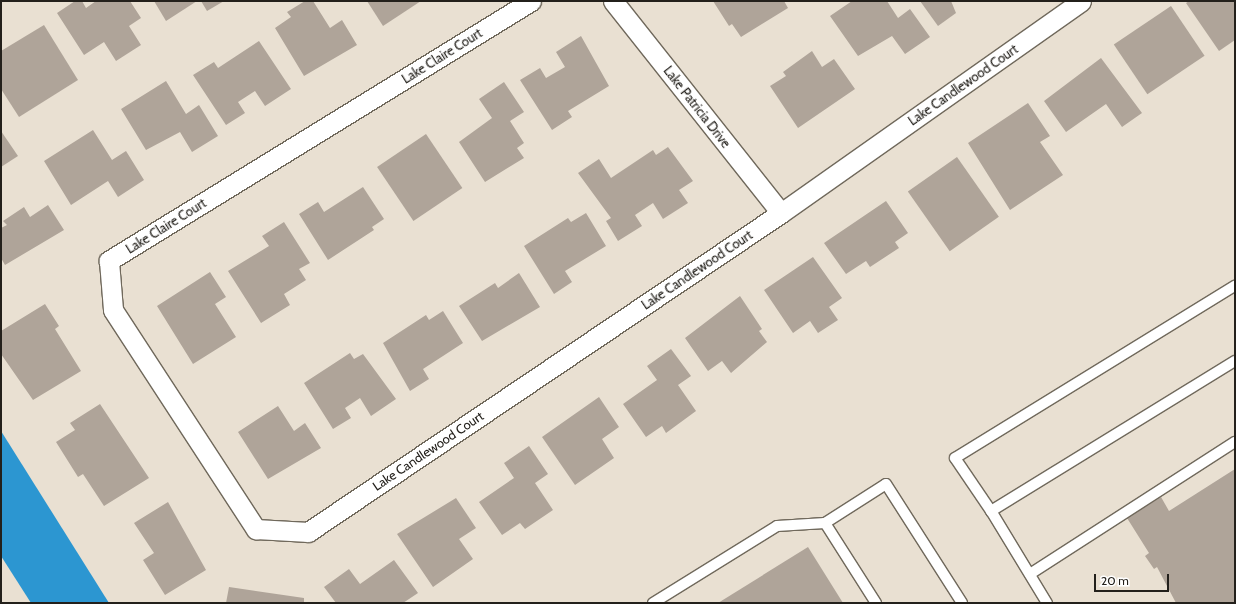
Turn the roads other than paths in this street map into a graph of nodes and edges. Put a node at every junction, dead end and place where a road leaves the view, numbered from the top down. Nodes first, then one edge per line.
1 (531, 1) edge
2 (613, 1) edge
3 (1081, 1) edge
4 (781, 213) junction
5 (1235, 286) edge
6 (1235, 361) edge
7 (1235, 442) edge
8 (991, 511) junction
9 (825, 523) junction
10 (308, 532) joint
11 (1030, 574) junction
12 (653, 603) edge
13 (876, 603) edge
14 (962, 603) edge
15 (1047, 603) edge

1 - 10 street, Lake Claire Court
2 - 4 street, Lake Patricia Drive
3 - 4 street, Lake Candlewood Court
4 - 10 street, Lake Candlewood Court
5 - 8 lane
6 - 8 lane
7 - 11 lane
8 - 11 lane
9 - 12 lane
9 - 13 lane
9 - 14 lane
11 - 15 lane

